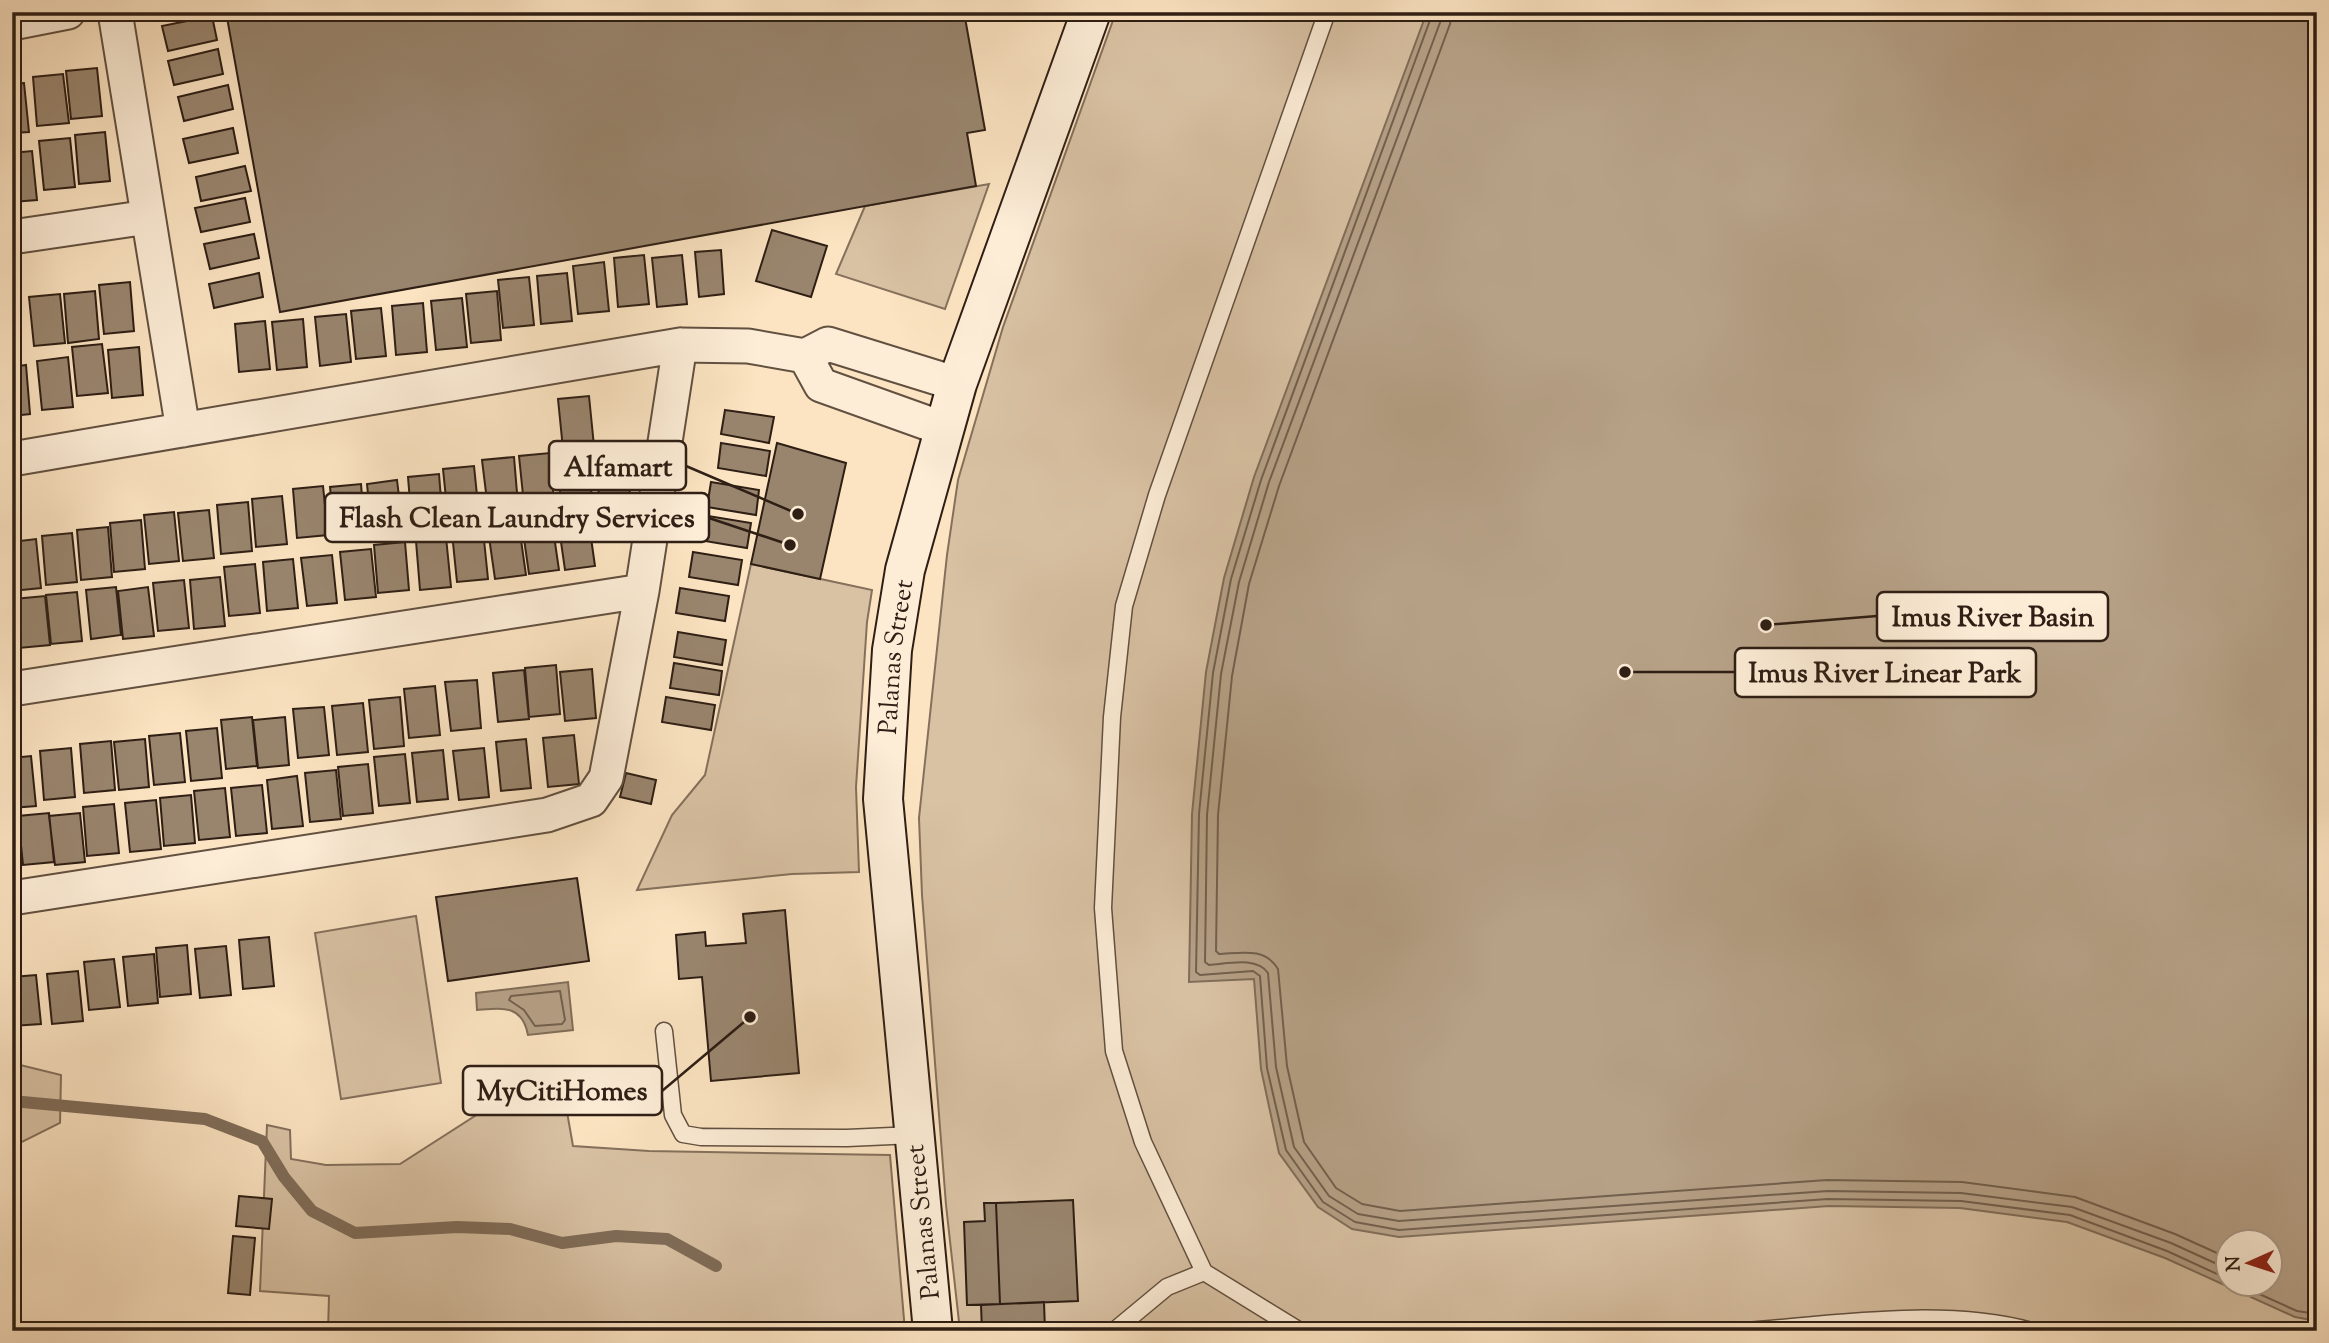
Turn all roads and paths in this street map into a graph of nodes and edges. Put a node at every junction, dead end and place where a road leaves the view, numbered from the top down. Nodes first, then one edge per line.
1 (68, 12) edge
2 (115, 12) edge
3 (1091, 12) edge
4 (1327, 12) edge
5 (12, 23) edge
6 (148, 217) junction
7 (12, 237) edge
8 (680, 345) junction
9 (804, 356) junction
10 (957, 384) junction
11 (944, 429) junction
12 (183, 430) junction
13 (12, 459) edge
14 (642, 591) junction
15 (12, 690) edge
16 (12, 898) edge
17 (664, 1031) dead end
18 (914, 1135) junction
19 (1204, 1272) junction
20 (933, 1331) edge
21 (1114, 1331) edge
22 (1300, 1331) edge
23 (1746, 1331) edge
24 (2031, 1331) edge

1 - 5 street
2 - 6 street
3 - 10 main road, Palanas Street
4 - 19 lane
6 - 7 street
6 - 12 street
8 - 9 street
8 - 12 street
8 - 14 street
9 - 10 street
9 - 11 street
10 - 11 main road, Palanas Street
11 - 18 main road, Palanas Street
12 - 13 street
14 - 15 street
14 - 16 street
17 - 18 lane
18 - 20 main road, Palanas Street
19 - 21 lane
19 - 22 lane
23 - 24 lane

